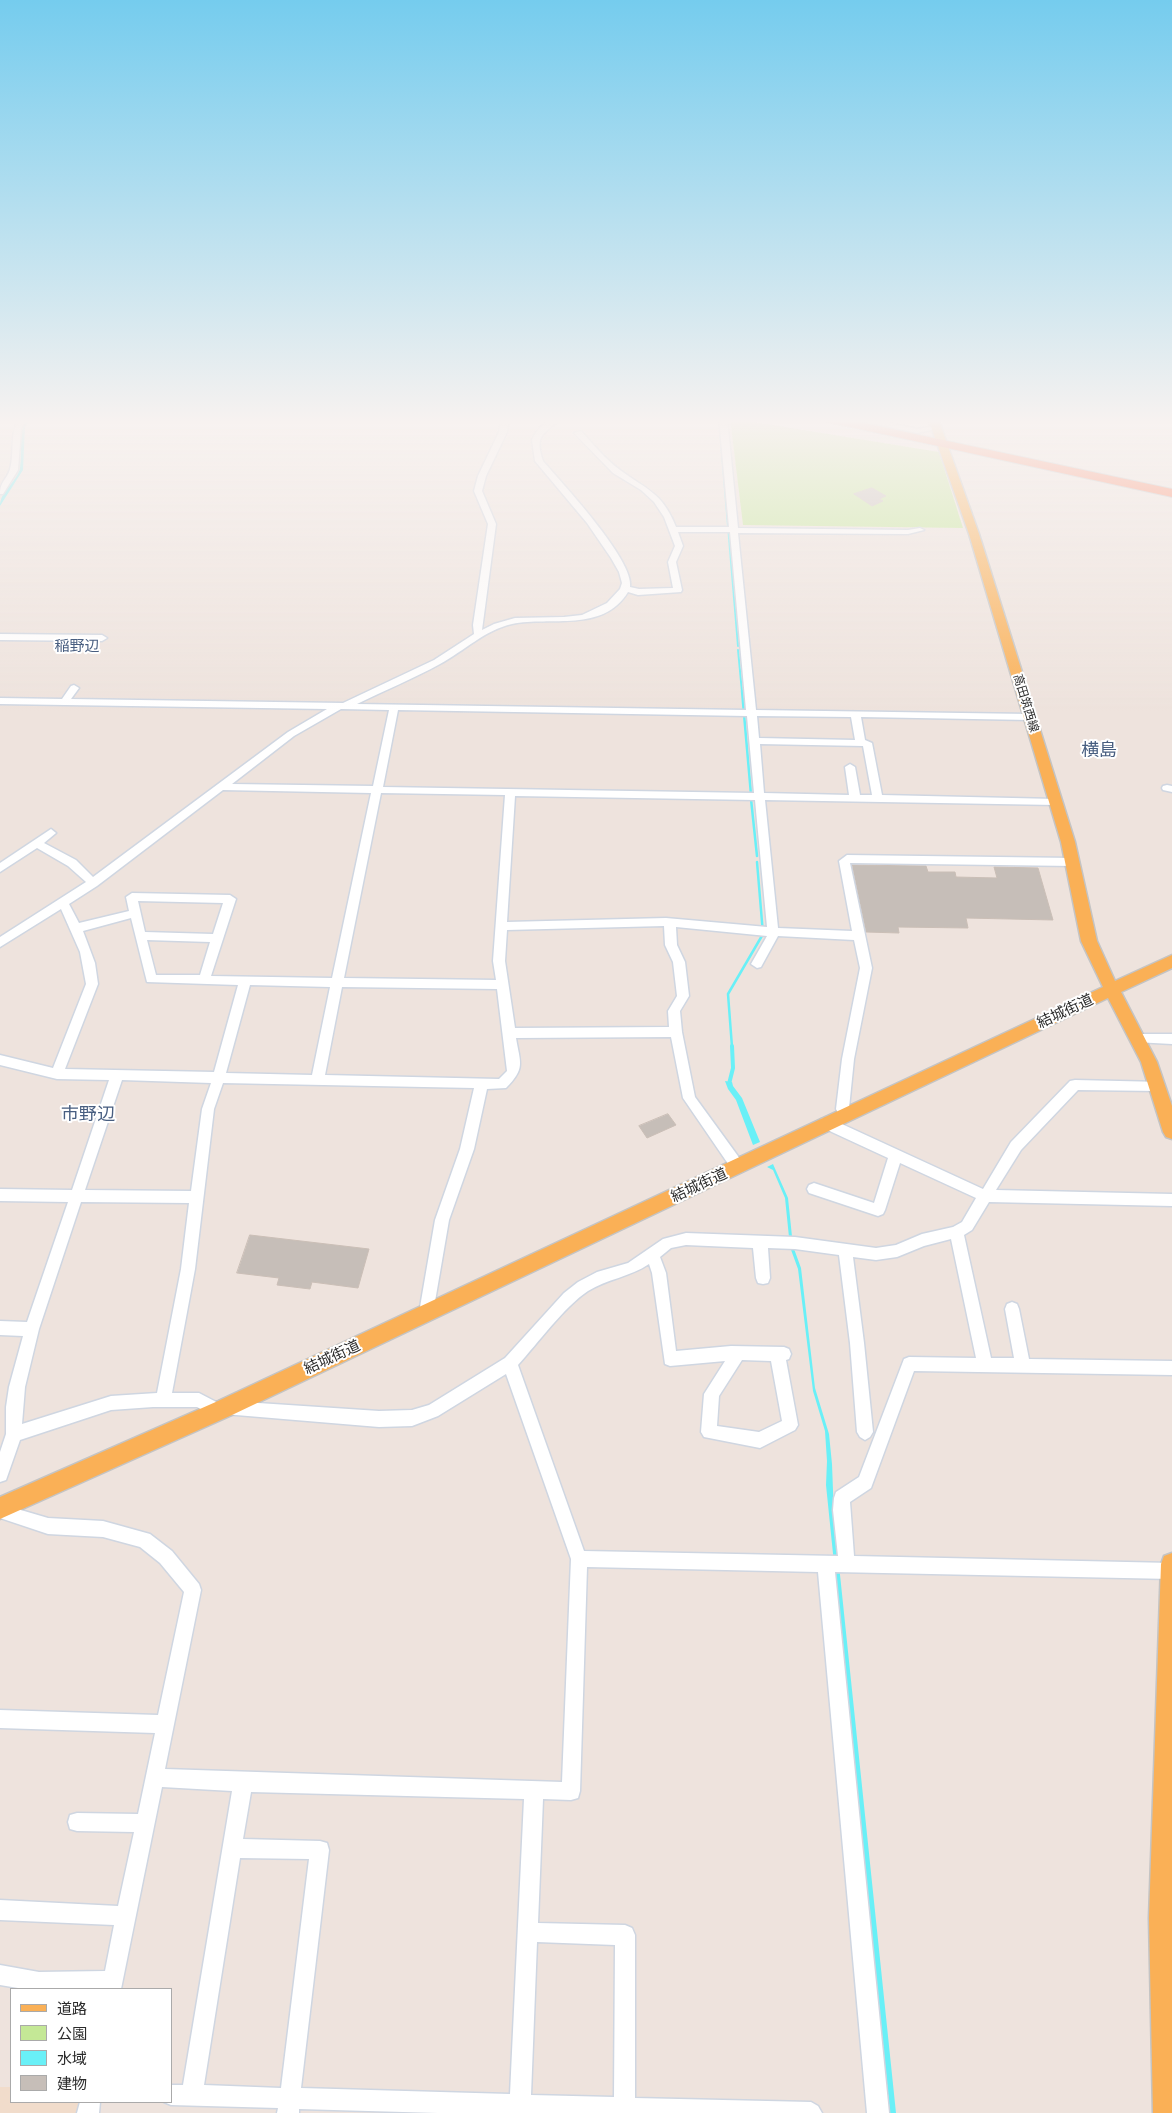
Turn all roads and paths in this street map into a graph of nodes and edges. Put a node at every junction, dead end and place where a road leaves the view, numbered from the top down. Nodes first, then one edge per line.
1 (489, 517) edge
2 (583, 517) edge
3 (668, 517) edge
4 (730, 517) edge
5 (968, 517) edge
6 (674, 530) junction
7 (731, 530) junction
8 (920, 530) dead end
9 (626, 588) junction
10 (479, 636) junction
11 (0, 637) edge
12 (102, 638) dead end
13 (74, 688) dead end
14 (0, 702) edge
15 (64, 703) junction
16 (342, 706) junction
17 (394, 707) junction
18 (747, 713) junction
19 (856, 715) junction
20 (1030, 718) junction
21 (754, 740) junction
22 (860, 742) junction
23 (850, 767) dead end
24 (220, 788) junction
25 (376, 791) junction
26 (510, 792) junction
27 (759, 797) junction
28 (855, 799) junction
29 (878, 799) junction
30 (1056, 802) junction
31 (51, 833) dead end
32 (36, 843) junction
33 (1073, 862) junction
34 (0, 868) edge
35 (93, 884) junction
36 (63, 902) junction
37 (135, 913) junction
38 (670, 922) junction
39 (501, 926) junction
40 (77, 928) junction
41 (766, 931) junction
42 (140, 936) junction
43 (859, 936) junction
44 (218, 938) junction
45 (0, 943) edge
46 (757, 964) dead end
47 (1170, 964) edge
48 (204, 980) junction
49 (245, 981) junction
50 (337, 983) junction
51 (502, 985) junction
52 (1112, 990) junction
53 (676, 1032) junction
54 (510, 1033) junction
55 (1139, 1039) junction
56 (1172, 1039) edge
57 (0, 1060) edge
58 (57, 1074) junction
59 (117, 1075) junction
60 (219, 1076) junction
61 (317, 1081) junction
62 (482, 1083) junction
63 (1164, 1094) edge
64 (846, 1114) junction
65 (826, 1123) junction
66 (1172, 1132) edge
67 (896, 1155) junction
68 (738, 1167) junction
69 (814, 1189) dead end
70 (0, 1195) edge
71 (985, 1196) junction
72 (76, 1197) junction
73 (197, 1197) junction
74 (1172, 1200) edge
75 (956, 1232) junction
76 (760, 1242) junction
77 (845, 1250) junction
78 (652, 1255) junction
79 (764, 1278) dead end
80 (1012, 1309) dead end
81 (426, 1313) junction
82 (0, 1328) edge
83 (32, 1329) junction
84 (738, 1354) junction
85 (510, 1363) junction
86 (985, 1365) junction
87 (1023, 1366) junction
88 (1172, 1368) edge
89 (163, 1400) junction
90 (221, 1409) junction
91 (865, 1432) dead end
92 (14, 1434) junction
93 (0, 1474) edge
94 (1, 1513) edge
95 (579, 1559) junction
96 (836, 1564) junction
97 (1172, 1564) edge
98 (1172, 1571) edge
99 (0, 1719) edge
100 (166, 1724) junction
101 (155, 1778) junction
102 (243, 1782) junction
103 (534, 1789) junction
104 (77, 1822) dead end
105 (146, 1824) junction
106 (232, 1848) junction
107 (0, 1910) edge
108 (126, 1916) junction
109 (528, 1932) junction
110 (0, 1975) edge
111 (112, 1985) edge
112 (172, 2095) edge
113 (192, 2095) junction
114 (520, 2104) junction
115 (289, 2105) edge
116 (631, 2109) edge
117 (811, 2113) edge
118 (878, 2113) edge
119 (1167, 2113) edge

1 - 10 street
2 - 9 street
3 - 6 street
4 - 7 street
5 - 20 main road, 高田筑西線
6 - 7 street
6 - 9 street
7 - 8 street
7 - 18 street
9 - 10 street
10 - 16 street
11 - 12 street
13 - 15 street
14 - 15 street
15 - 16 street
16 - 17 street
16 - 24 street
17 - 18 street
17 - 25 street
18 - 19 street
18 - 21 street
19 - 20 street
19 - 22 street
20 - 30 main road, 高田筑西線
21 - 22 street
21 - 27 street
22 - 29 street
23 - 28 street
24 - 25 street
24 - 35 street
25 - 26 street
25 - 50 street
26 - 27 street
26 - 39 street
27 - 28 street
27 - 41 street
28 - 29 street
29 - 30 street
30 - 33 main road, 高田筑西線
31 - 32 street
32 - 34 street
32 - 35 street
33 - 43 street
33 - 52 main road, 高田筑西線
35 - 36 street
36 - 40 street
36 - 45 street
37 - 40 street
37 - 42 street
37 - 44 street
38 - 39 street
38 - 41 street
38 - 53 street
39 - 51 street
40 - 58 street
41 - 43 street
41 - 46 street
42 - 44 street
42 - 48 street
43 - 64 street
44 - 48 street
47 - 52 main road, 結城街道
48 - 49 street
49 - 50 street
49 - 60 street
50 - 51 street
50 - 61 street
51 - 54 street
52 - 55 main road, 高田筑西線
52 - 64 main road, 結城街道
53 - 54 street
53 - 68 street
54 - 62 street
55 - 56 street
55 - 63 main road, 高田筑西線
57 - 58 street
58 - 59 street
59 - 60 street
59 - 72 street
60 - 61 street
60 - 73 street
61 - 62 street
62 - 81 street
63 - 66 main road, 高田筑西線
63 - 71 street
64 - 65 main road, 結城街道
65 - 67 street
65 - 68 main road, 結城街道
67 - 69 street
67 - 71 street
68 - 81 main road, 結城街道
70 - 72 street
71 - 74 street
71 - 75 street
72 - 73 street
72 - 83 street
73 - 89 street
75 - 77 street, 結城街道
75 - 86 street
76 - 77 street, 結城街道
76 - 78 street, 結城街道
76 - 79 street
77 - 91 street
78 - 84 street
78 - 85 street, 結城街道
80 - 87 street
81 - 90 main road, 結城街道
82 - 83 street
83 - 92 street
84 - 84 street
85 - 90 street, 結城街道
85 - 95 street
86 - 87 street
86 - 96 street
87 - 88 street
89 - 90 street
89 - 92 street
90 - 94 main road, 結城街道
92 - 93 street
94 - 100 street
95 - 96 street
95 - 103 street
96 - 98 street
96 - 118 street
97 - 98 main road
98 - 119 main road
99 - 100 street
100 - 101 street
101 - 102 street
101 - 105 street
102 - 103 street
102 - 106 street
103 - 109 street
104 - 105 street
105 - 108 street
106 - 113 street
106 - 115 street
107 - 108 street
108 - 111 street
109 - 114 street
109 - 116 street
110 - 111 street
112 - 113 street
113 - 115 street
114 - 115 street
114 - 116 street
116 - 117 street

